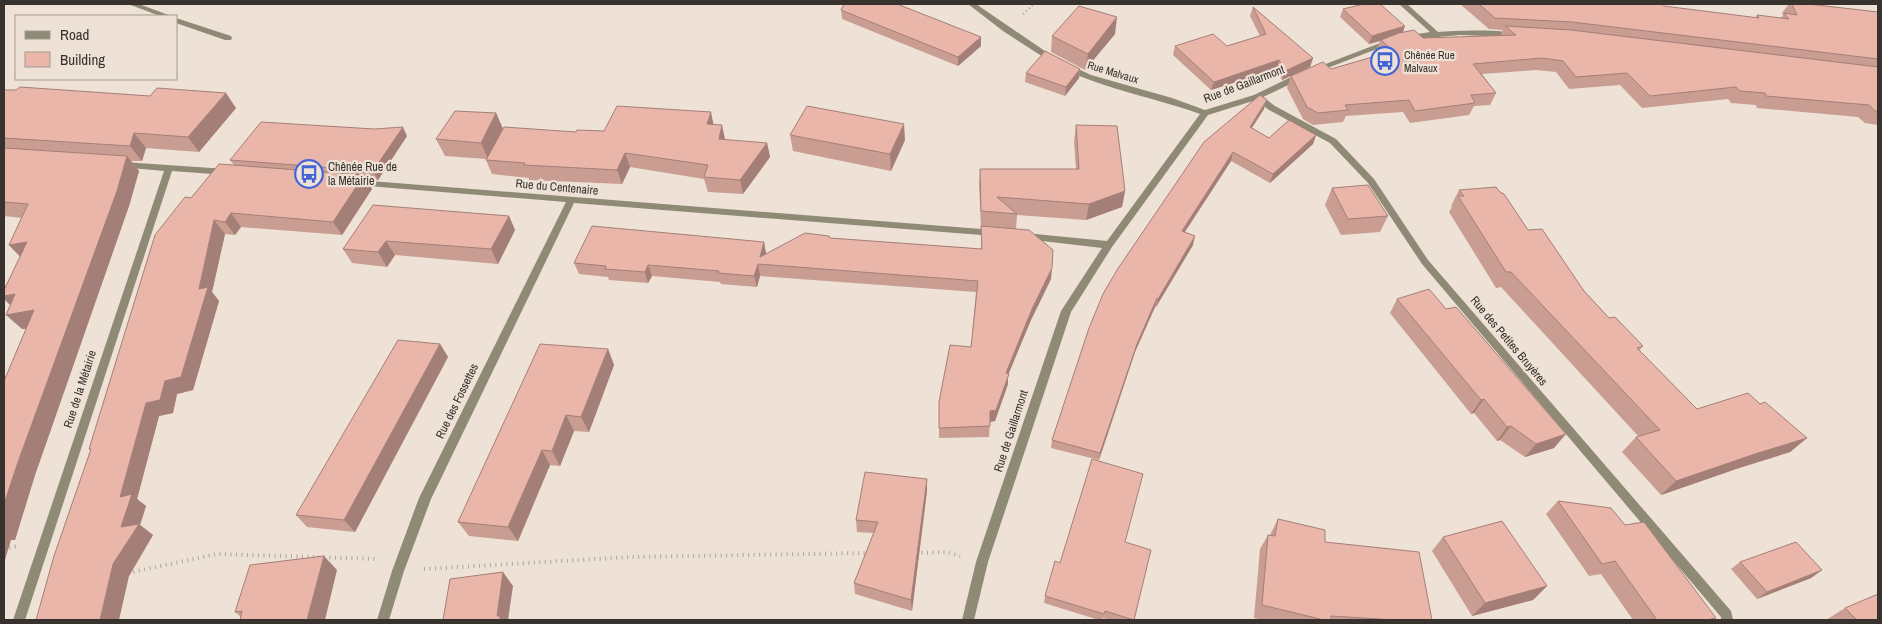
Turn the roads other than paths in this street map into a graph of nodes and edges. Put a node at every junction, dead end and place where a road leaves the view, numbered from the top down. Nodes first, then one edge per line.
1 (132, 4) edge
2 (972, 4) edge
3 (1403, 4) edge
4 (164, 15) edge
5 (178, 21) edge
6 (1435, 33) junction
7 (1526, 36) edge
8 (228, 38) dead end
9 (1257, 97) junction
10 (1205, 113) junction
11 (113, 165) edge
12 (168, 168) junction
13 (237, 173) edge
14 (345, 182) edge
15 (571, 200) junction
16 (999, 234) edge
17 (1019, 235) edge
18 (1109, 244) junction
19 (19, 620) edge
20 (383, 620) edge
21 (968, 620) edge
22 (1727, 620) edge

1 - 4 street
2 - 10 street, Rue Malvaux
3 - 6 street
5 - 8 street
6 - 7 street, Rue de Gaillarmont
6 - 9 street, Rue de Gaillarmont
9 - 10 street, Rue de Gaillarmont
9 - 22 street, Rue des Petites Bruyères
10 - 18 street, Rue de Gaillarmont
11 - 12 street
12 - 13 street
12 - 19 street, Rue de la Métairie
14 - 15 street, Rue du Centenaire
15 - 16 street, Rue du Centenaire
15 - 20 street, Rue des Fossettes
17 - 18 street
18 - 21 street, Rue de Gaillarmont

